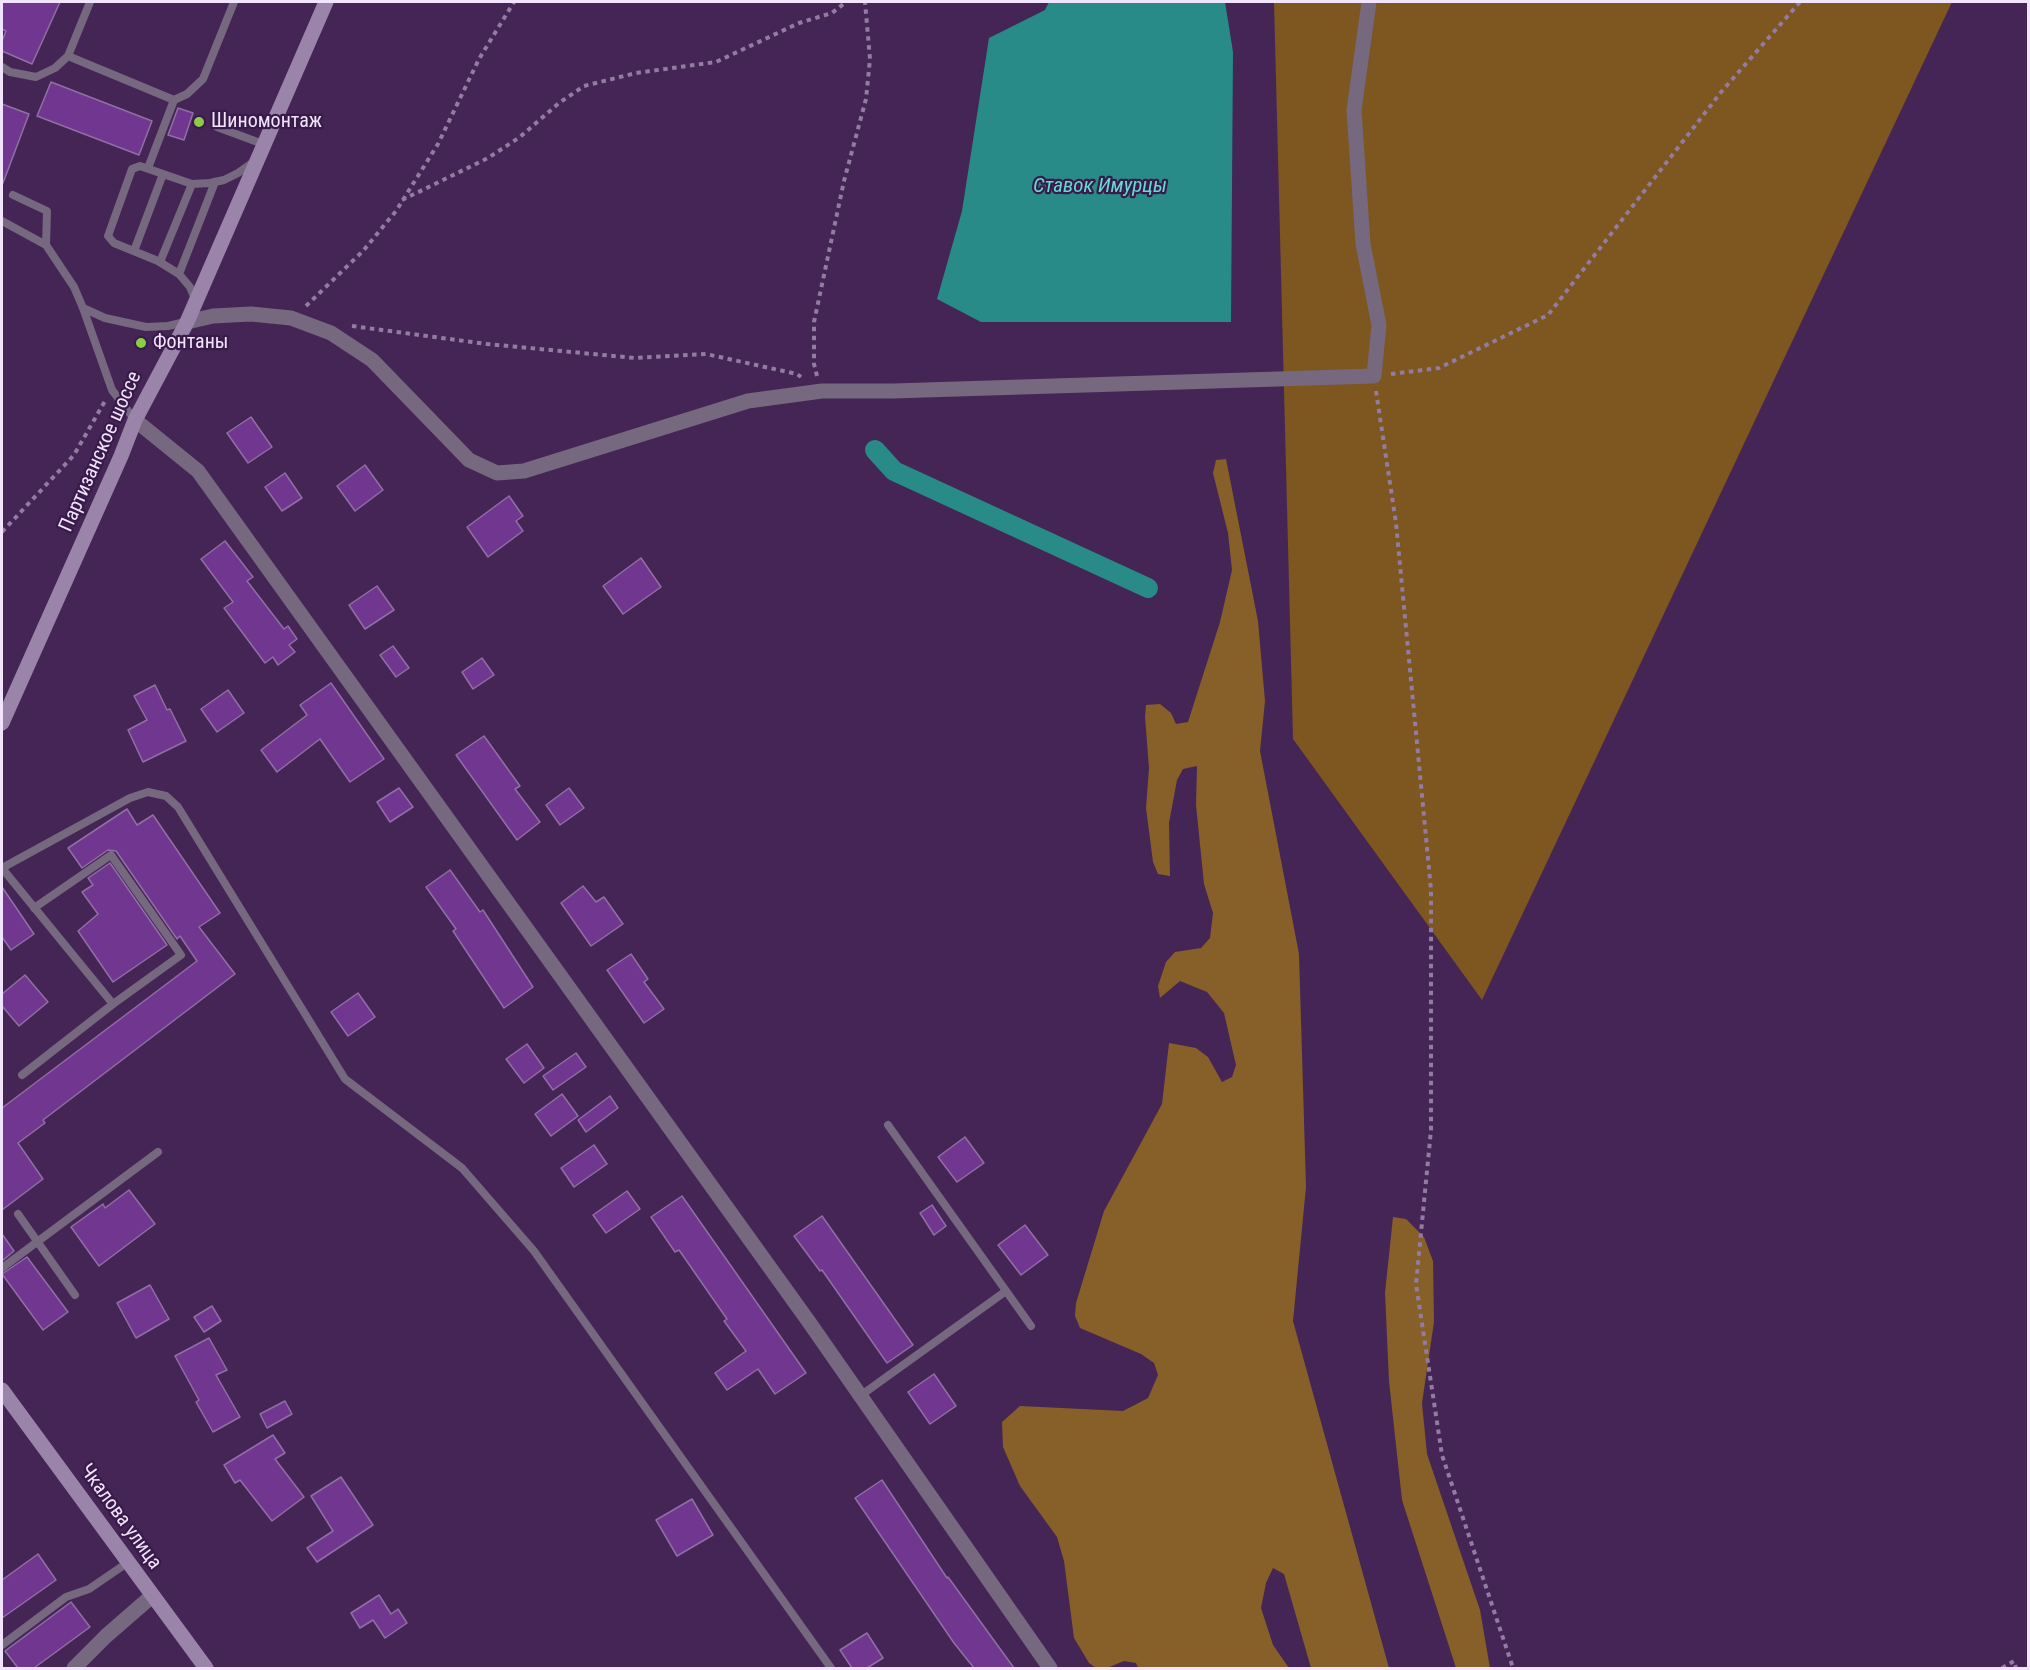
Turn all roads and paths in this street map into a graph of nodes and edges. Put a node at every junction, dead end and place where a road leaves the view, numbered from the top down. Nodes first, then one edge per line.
1 (90, 2) edge
2 (234, 2) edge
3 (326, 2) edge
4 (514, 2) edge
5 (846, 2) edge
6 (865, 2) edge
7 (1369, 2) edge
8 (1800, 2) edge
9 (68, 56) junction
10 (2, 67) edge
11 (174, 100) junction
12 (217, 127) dead end
13 (263, 144) junction
14 (257, 159) junction
15 (148, 168) junction
16 (163, 174) junction
17 (215, 182) junction
18 (192, 184) junction
19 (14, 195) dead end
20 (402, 200) junction
21 (2, 222) edge
22 (46, 245) junction
23 (134, 251) junction
24 (160, 262) junction
25 (179, 274) junction
26 (196, 300) junction
27 (83, 308) junction
28 (291, 318) junction
29 (187, 322) junction
30 (342, 325) dead end
31 (1374, 376) junction
32 (112, 390) junction
33 (822, 391) junction
34 (135, 420) junction
35 (2, 532) edge
36 (2, 723) edge
37 (2, 868) edge
38 (34, 908) junction
39 (113, 1004) junction
40 (22, 1076) dead end
41 (888, 1125) dead end
42 (158, 1152) dead end
43 (18, 1214) dead end
44 (2, 1268) edge
45 (1006, 1290) junction
46 (75, 1295) dead end
47 (1031, 1326) dead end
48 (2, 1390) edge
49 (860, 1396) junction
50 (127, 1563) junction
51 (152, 1596) junction
52 (2, 1645) edge
53 (74, 1668) edge
54 (206, 1668) edge
55 (831, 1668) edge
56 (1050, 1668) edge
57 (1513, 1668) edge
58 (2002, 1668) edge
59 (2016, 1668) edge

1 - 9 lane
2 - 11 lane
3 - 13 main road, Партизанское шоссе
4 - 20 path
5 - 20 path
6 - 33 path
7 - 31 street
8 - 31 path
9 - 10 lane
9 - 11 lane
11 - 15 lane
12 - 13 lane
13 - 14 main road, Партизанское шоссе
14 - 17 lane
14 - 26 main road, Партизанское шоссе
15 - 16 lane
15 - 23 lane
16 - 18 lane
16 - 23 lane
17 - 18 lane
17 - 25 lane
18 - 24 lane
19 - 22 lane
20 - 28 path
21 - 22 lane
22 - 27 lane
23 - 24 lane
24 - 25 lane
25 - 26 lane
26 - 29 main road, Партизанское шоссе
27 - 29 lane
27 - 32 lane
28 - 29 street
28 - 33 street
29 - 34 main road, Партизанское шоссе
30 - 33 path
31 - 33 street
31 - 57 path
32 - 34 lane
32 - 35 path
34 - 36 main road, Партизанское шоссе
34 - 49 street
37 - 38 lane
37 - 55 lane
38 - 39 lane
38 - 39 lane
39 - 40 lane
41 - 45 lane
42 - 44 lane
43 - 46 lane
45 - 47 lane
45 - 49 lane
48 - 50 main road, Чкалова улица
49 - 56 street
50 - 51 main road, Чкалова улица
50 - 52 lane
51 - 53 street
51 - 54 main road, Чкалова улица
58 - 59 path

